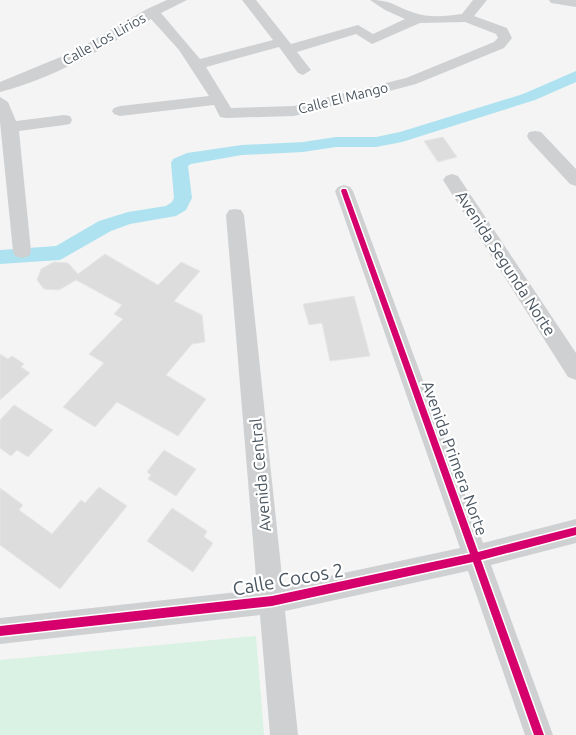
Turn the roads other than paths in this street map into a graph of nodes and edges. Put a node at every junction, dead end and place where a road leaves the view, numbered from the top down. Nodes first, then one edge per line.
1 (180, 0) edge
2 (249, 0) edge
3 (377, 0) edge
4 (480, 0) edge
5 (556, 0) edge
6 (576, 3) edge
7 (152, 12) junction
8 (466, 18) junction
9 (417, 20) junction
10 (285, 46) junction
11 (198, 64) junction
12 (303, 70) dead end
13 (0, 87) edge
14 (0, 102) edge
15 (223, 106) junction
16 (120, 111) dead end
17 (64, 120) dead end
18 (10, 127) junction
19 (535, 136) dead end
20 (452, 180) dead end
21 (576, 180) edge
22 (344, 190) dead end
23 (235, 215) dead end
24 (22, 251) dead end
25 (576, 372) edge
26 (576, 531) edge
27 (476, 557) junction
28 (272, 601) junction
29 (0, 631) edge
30 (284, 735) edge
31 (539, 735) edge

1 - 7 street, Calle Los Lirios
2 - 10 street
3 - 9 street
4 - 8 street
5 - 6 street
7 - 11 street
7 - 13 street, Calle Los Lirios
8 - 9 street
8 - 15 street, Calle El Mango
9 - 10 street
10 - 11 street
10 - 12 street
11 - 15 street
14 - 18 street
15 - 16 street
17 - 18 street
18 - 24 street
19 - 21 street
20 - 25 street, Avenida Segunda Norte
22 - 27 street, Avenida Primera Norte
23 - 28 street, Avenida Central
26 - 27 street, Calle Cocos 2
27 - 28 street, Calle Cocos 2
27 - 31 street, Avenida Primera Norte
28 - 29 street, Calle Cocos 2
28 - 30 street, Avenida Central

